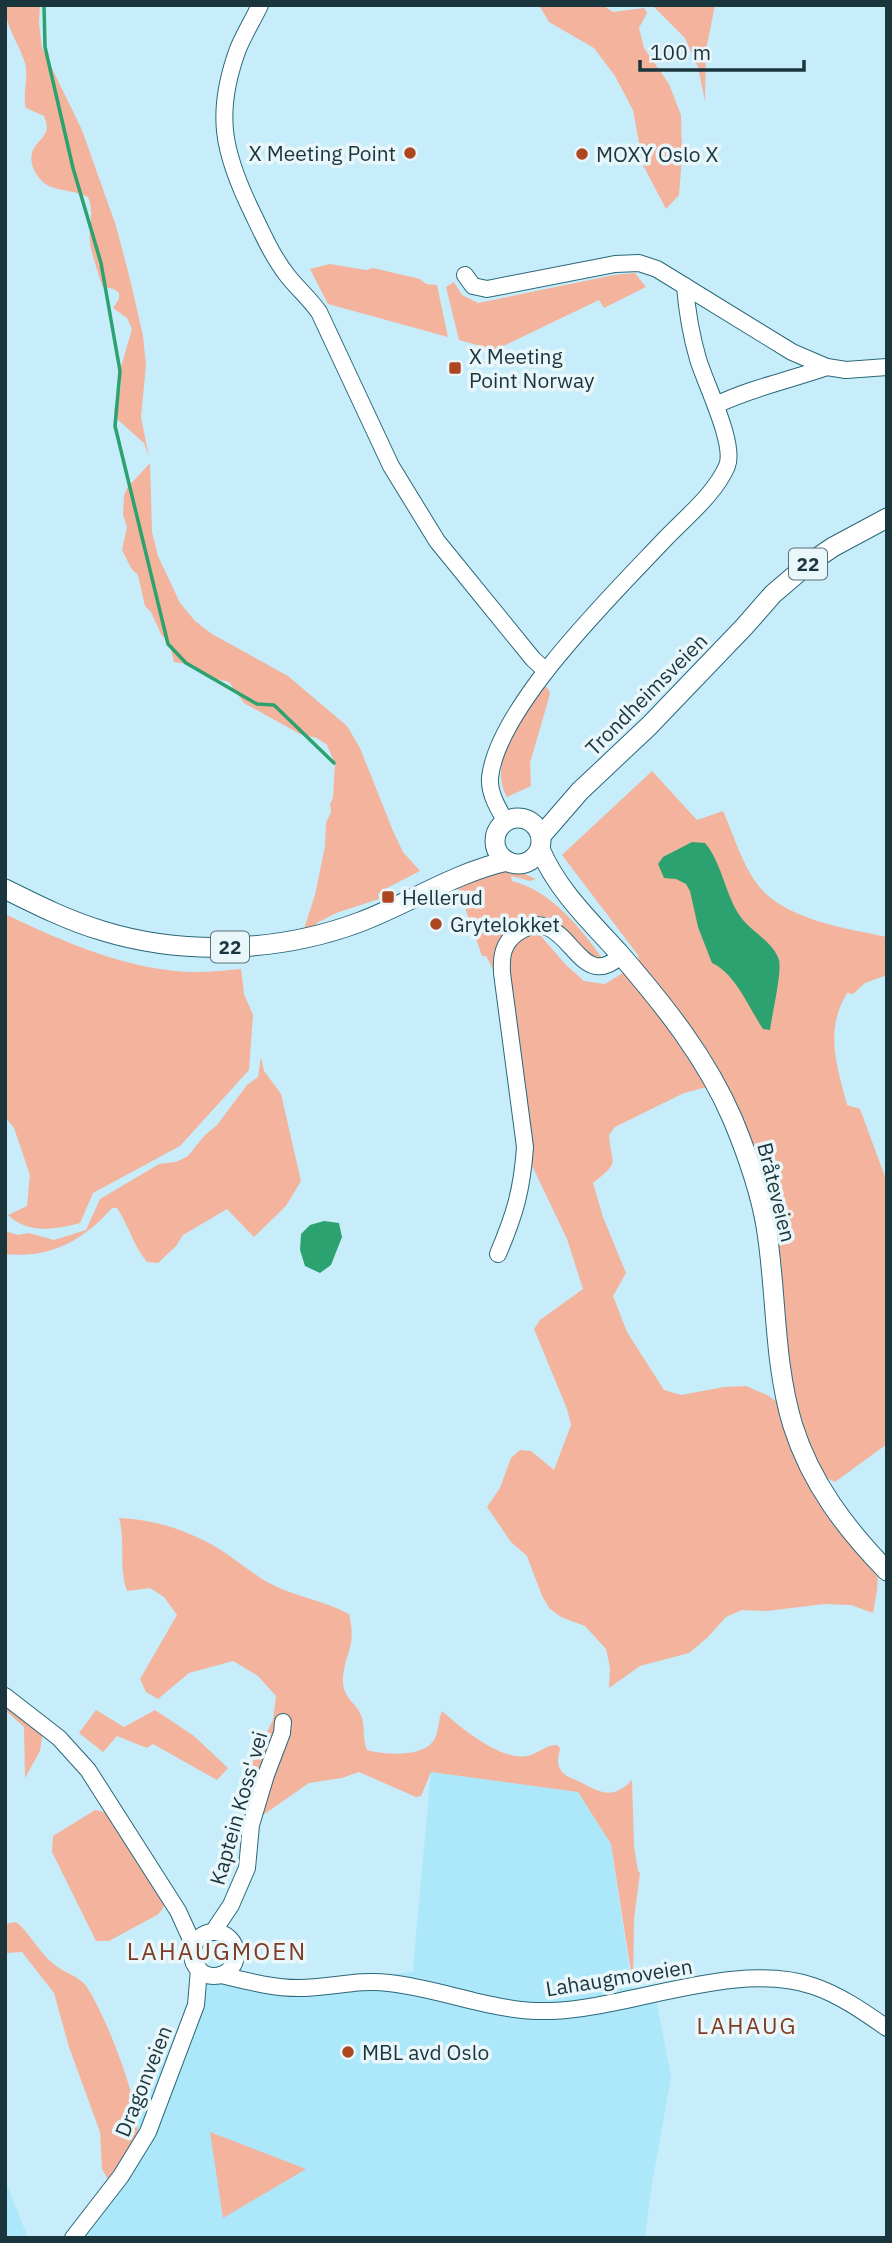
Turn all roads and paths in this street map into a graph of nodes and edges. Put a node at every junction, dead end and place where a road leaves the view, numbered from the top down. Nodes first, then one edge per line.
1 (260, 5) edge
2 (465, 275) dead end
3 (685, 286) junction
4 (827, 367) junction
5 (887, 367) edge
6 (716, 405) junction
7 (887, 518) edge
8 (887, 531) edge
9 (744, 627) junction
10 (546, 671) junction
11 (506, 822) junction
12 (537, 836) junction
13 (496, 842) junction
14 (515, 862) junction
15 (451, 878) junction
16 (5, 889) edge
17 (565, 893) junction
18 (621, 956) junction
19 (498, 1254) dead end
20 (887, 1572) edge
21 (5, 1696) edge
22 (283, 1721) dead end
23 (231, 1905) junction
24 (178, 1911) junction
25 (210, 1933) junction
26 (230, 1938) junction
27 (194, 1946) junction
28 (236, 1959) junction
29 (198, 1969) junction
30 (219, 1975) junction
31 (265, 1983) junction
32 (196, 2005) junction
33 (887, 2028) edge
34 (73, 2238) edge

1 - 10 street
2 - 3 street
3 - 4 street
3 - 6 street
4 - 5 street
4 - 6 street
6 - 10 street
7 - 9 main road, Trondheimsveien / 22
8 - 9 main road, Trondheimsveien / 22
9 - 12 main road, Trondheimsveien / 22
10 - 11 street
11 - 12 main road
11 - 13 main road, 22
12 - 14 main road, 22
12 - 17 main road, Bråteveien
13 - 14 main road
13 - 15 main road, 22
14 - 15 main road, 22
14 - 17 main road, Bråteveien
15 - 16 main road, 22
17 - 18 main road, Bråteveien
18 - 19 street
18 - 20 main road, Bråteveien
21 - 24 street
22 - 23 street, Kaptein Koss' vei
23 - 25 street, Kaptein Koss' vei
23 - 26 street, Kaptein Koss' vei
24 - 25 street
24 - 27 street
25 - 26 street
25 - 27 street
26 - 28 street
27 - 29 street
28 - 30 street
28 - 31 street
29 - 30 street
29 - 32 street, Dragonveien
30 - 31 street, Lahaugmoveien
30 - 32 street, Dragonveien
31 - 33 street, Lahaugmoveien
32 - 34 street, Dragonveien

